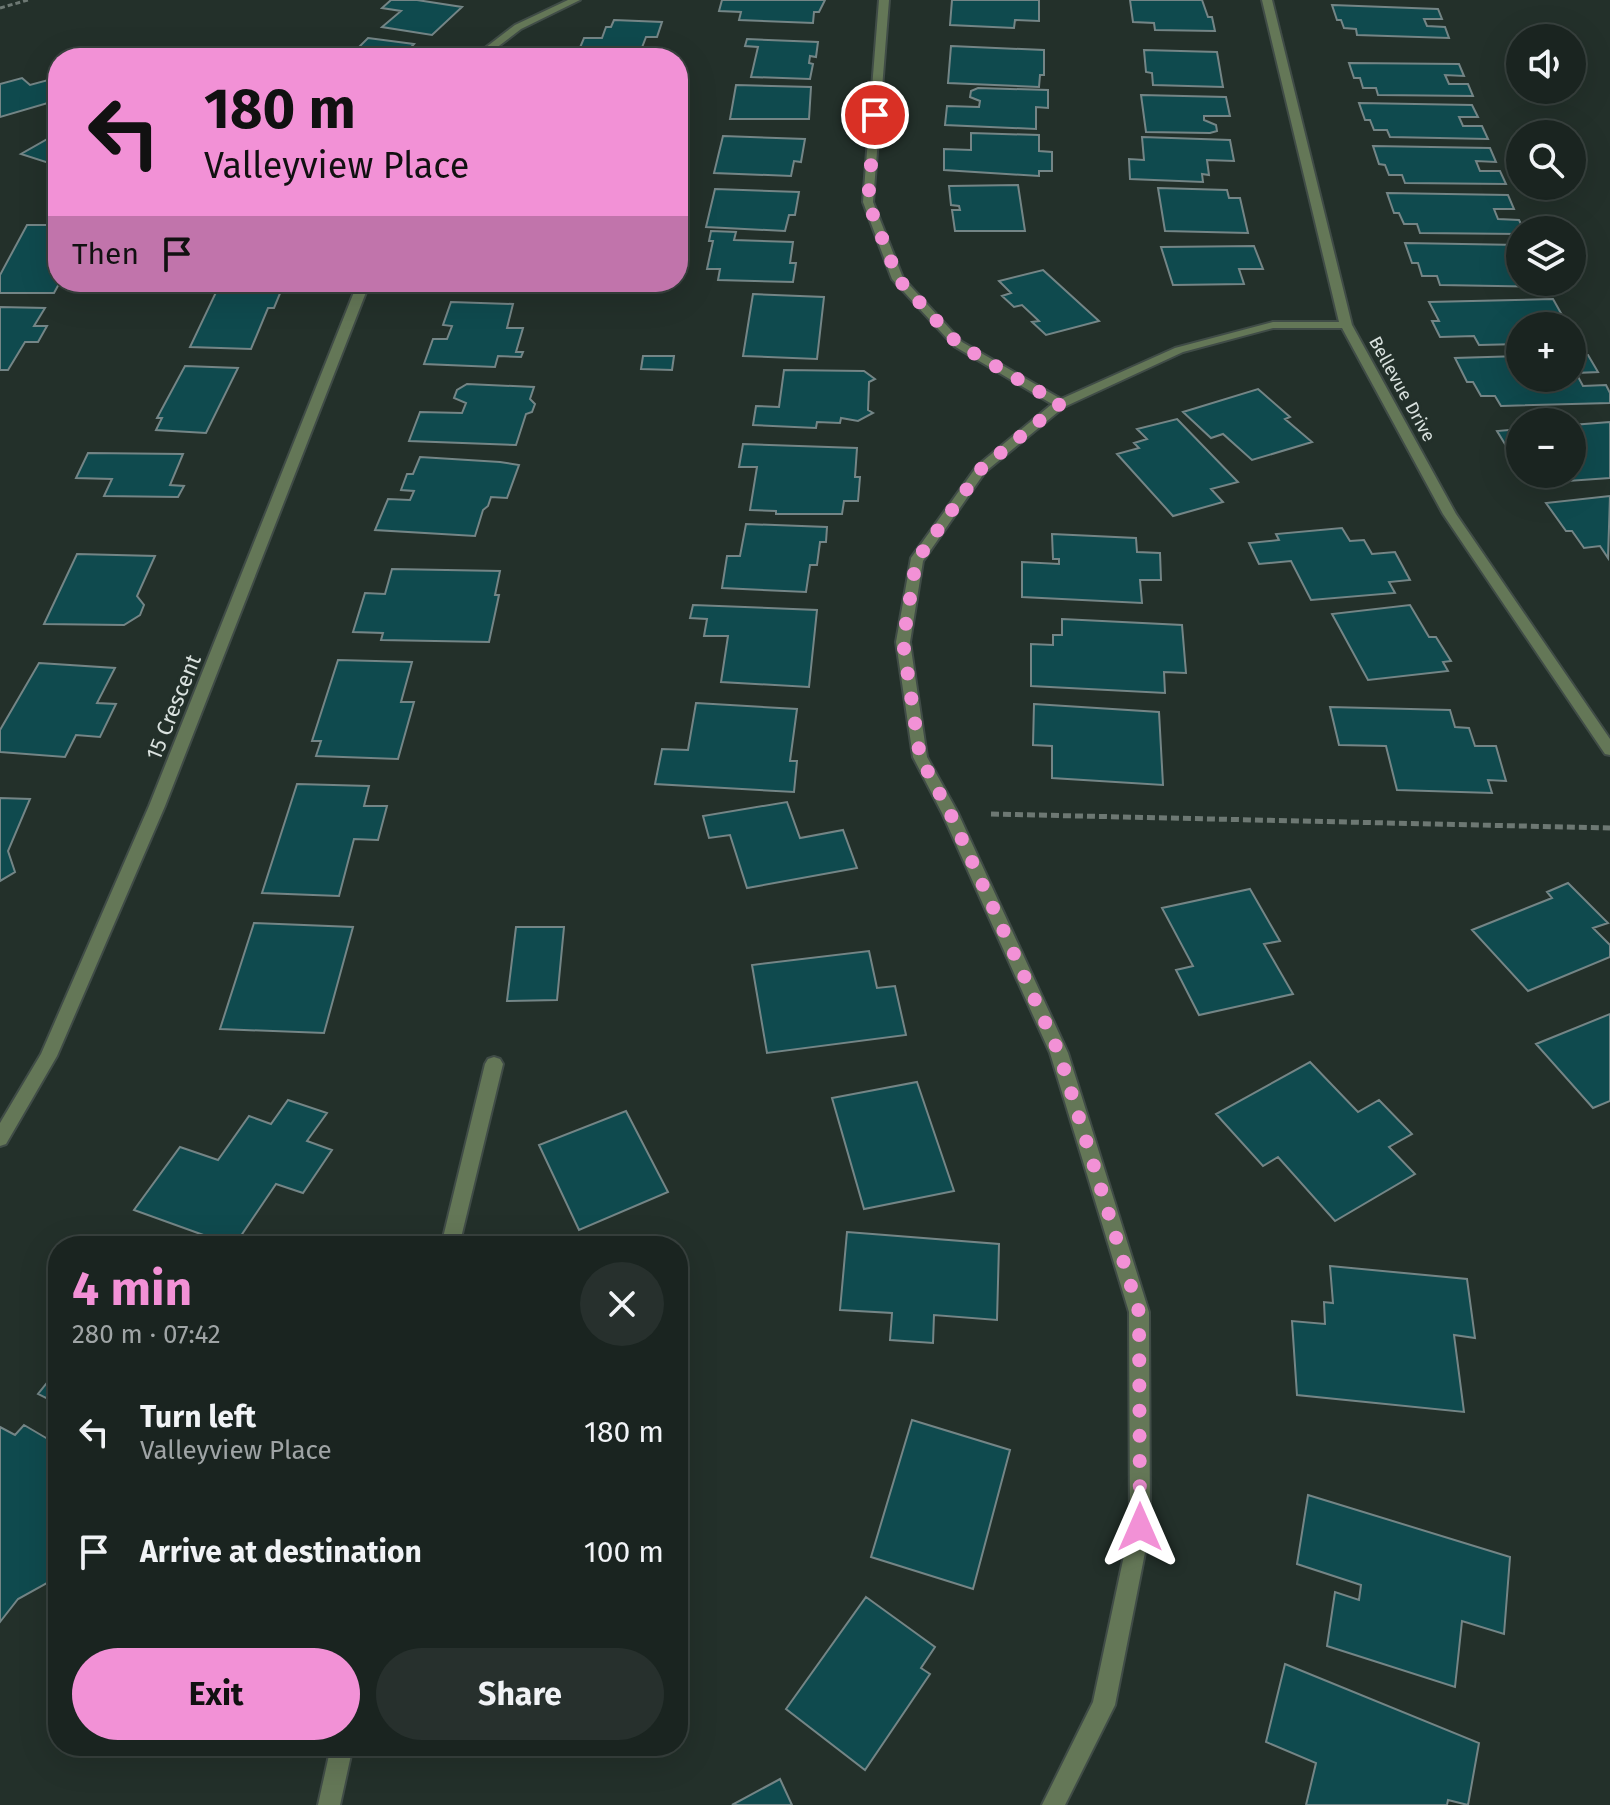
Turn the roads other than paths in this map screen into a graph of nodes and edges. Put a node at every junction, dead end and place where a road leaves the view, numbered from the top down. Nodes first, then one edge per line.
1 (575, 0) edge
2 (884, 0) edge
3 (1267, 0) edge
4 (490, 48) edge
5 (360, 292) edge
6 (1346, 325) junction
7 (1060, 404) junction
8 (1610, 750) edge
9 (494, 1064) dead end
10 (0, 1139) edge
11 (452, 1236) edge
12 (340, 1756) edge
13 (329, 1805) edge
14 (1053, 1805) edge

1 - 4 street
2 - 7 street
3 - 6 street, Bellevue Drive
5 - 10 street, 15 Crescent
6 - 7 street
6 - 8 street, Bellevue Drive
7 - 14 street
9 - 11 street
12 - 13 street

